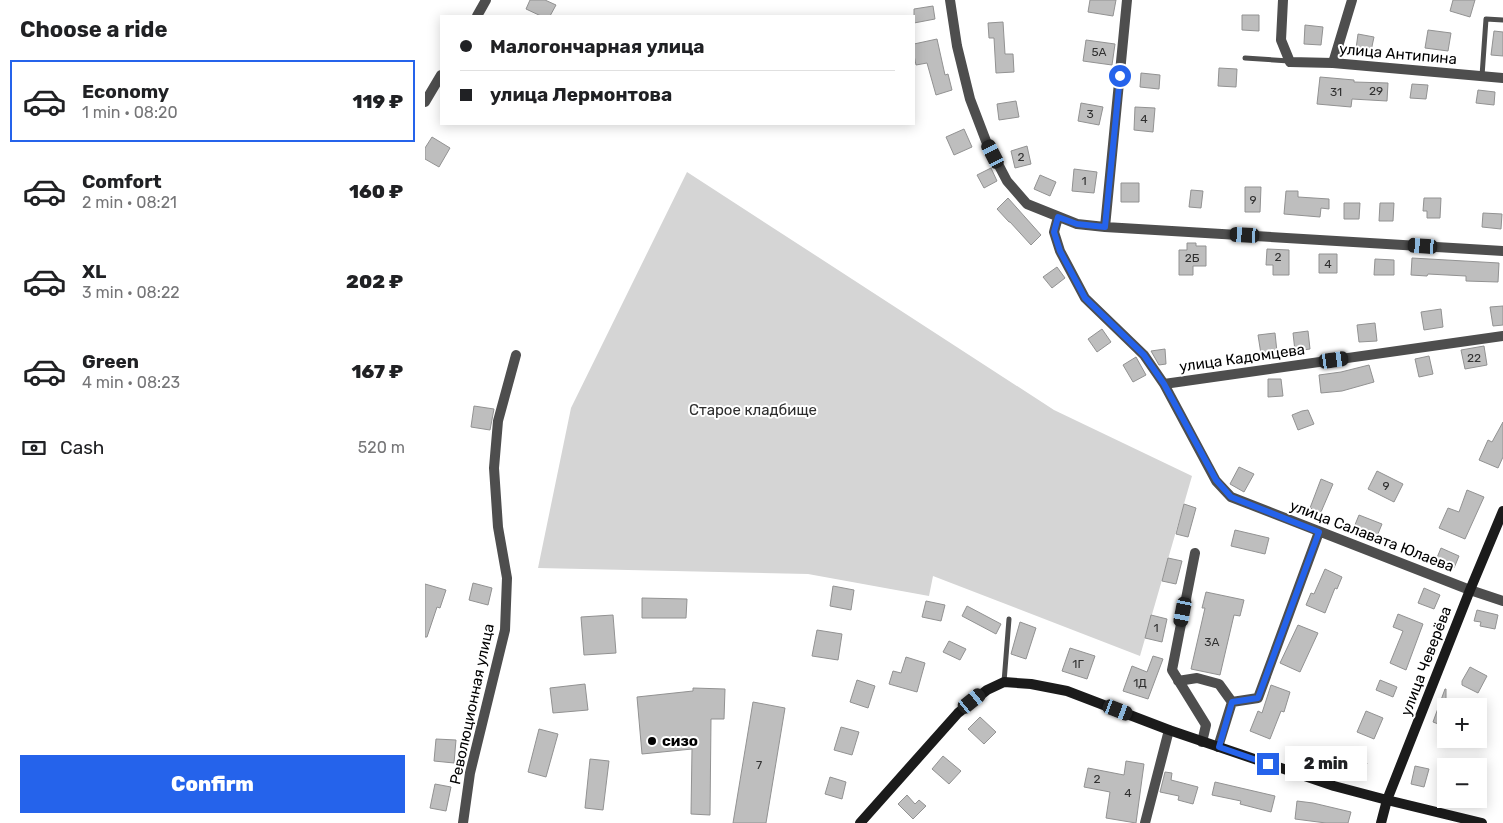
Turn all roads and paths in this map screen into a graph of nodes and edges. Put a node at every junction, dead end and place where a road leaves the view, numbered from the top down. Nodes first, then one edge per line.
1 (486, 0) edge
2 (950, 0) edge
3 (1127, 0) edge
4 (1283, 0) edge
5 (1352, 0) edge
6 (478, 15) edge
7 (1503, 20) edge
8 (1245, 58) dead end
9 (1289, 62) junction
10 (1333, 63) junction
11 (1482, 76) junction
12 (440, 77) edge
13 (1503, 78) edge
14 (425, 102) edge
15 (1058, 217) junction
16 (1105, 227) junction
17 (1503, 251) edge
18 (1503, 336) edge
19 (516, 355) dead end
20 (1164, 384) junction
21 (1503, 511) edge
22 (1319, 532) junction
23 (1195, 553) dead end
24 (1470, 590) junction
25 (1503, 601) edge
26 (1009, 619) dead end
27 (1179, 681) junction
28 (1004, 682) junction
29 (1232, 702) junction
30 (1169, 730) junction
31 (1202, 742) junction
32 (1219, 747) junction
33 (1387, 800) junction
34 (463, 823) edge
35 (860, 823) edge
36 (1145, 823) edge
37 (1381, 823) edge
38 (1482, 823) edge

1 - 6 street
2 - 15 street
3 - 16 street
4 - 9 street
5 - 10 street
7 - 11 lane
8 - 9 lane, улица Антипина
9 - 10 street, улица Антипина
10 - 11 street, улица Антипина
11 - 13 street, улица Антипина
12 - 14 street
15 - 16 street
15 - 20 street
16 - 17 street
18 - 20 street, улица Кадомцева
19 - 34 street, Революционная улица
20 - 22 street, улица Салавата Юлаева
21 - 24 street, улица Чеверёва
22 - 24 street, улица Салавата Юлаева
22 - 29 street
23 - 27 street
24 - 25 street, улица Салавата Юлаева
24 - 33 street, улица Чеверёва
26 - 28 lane
27 - 29 street
27 - 31 street
28 - 30 street
28 - 35 street
29 - 32 street
30 - 31 street
30 - 36 street
31 - 32 street
32 - 33 street
33 - 37 street, улица Чеверёва
33 - 38 street

